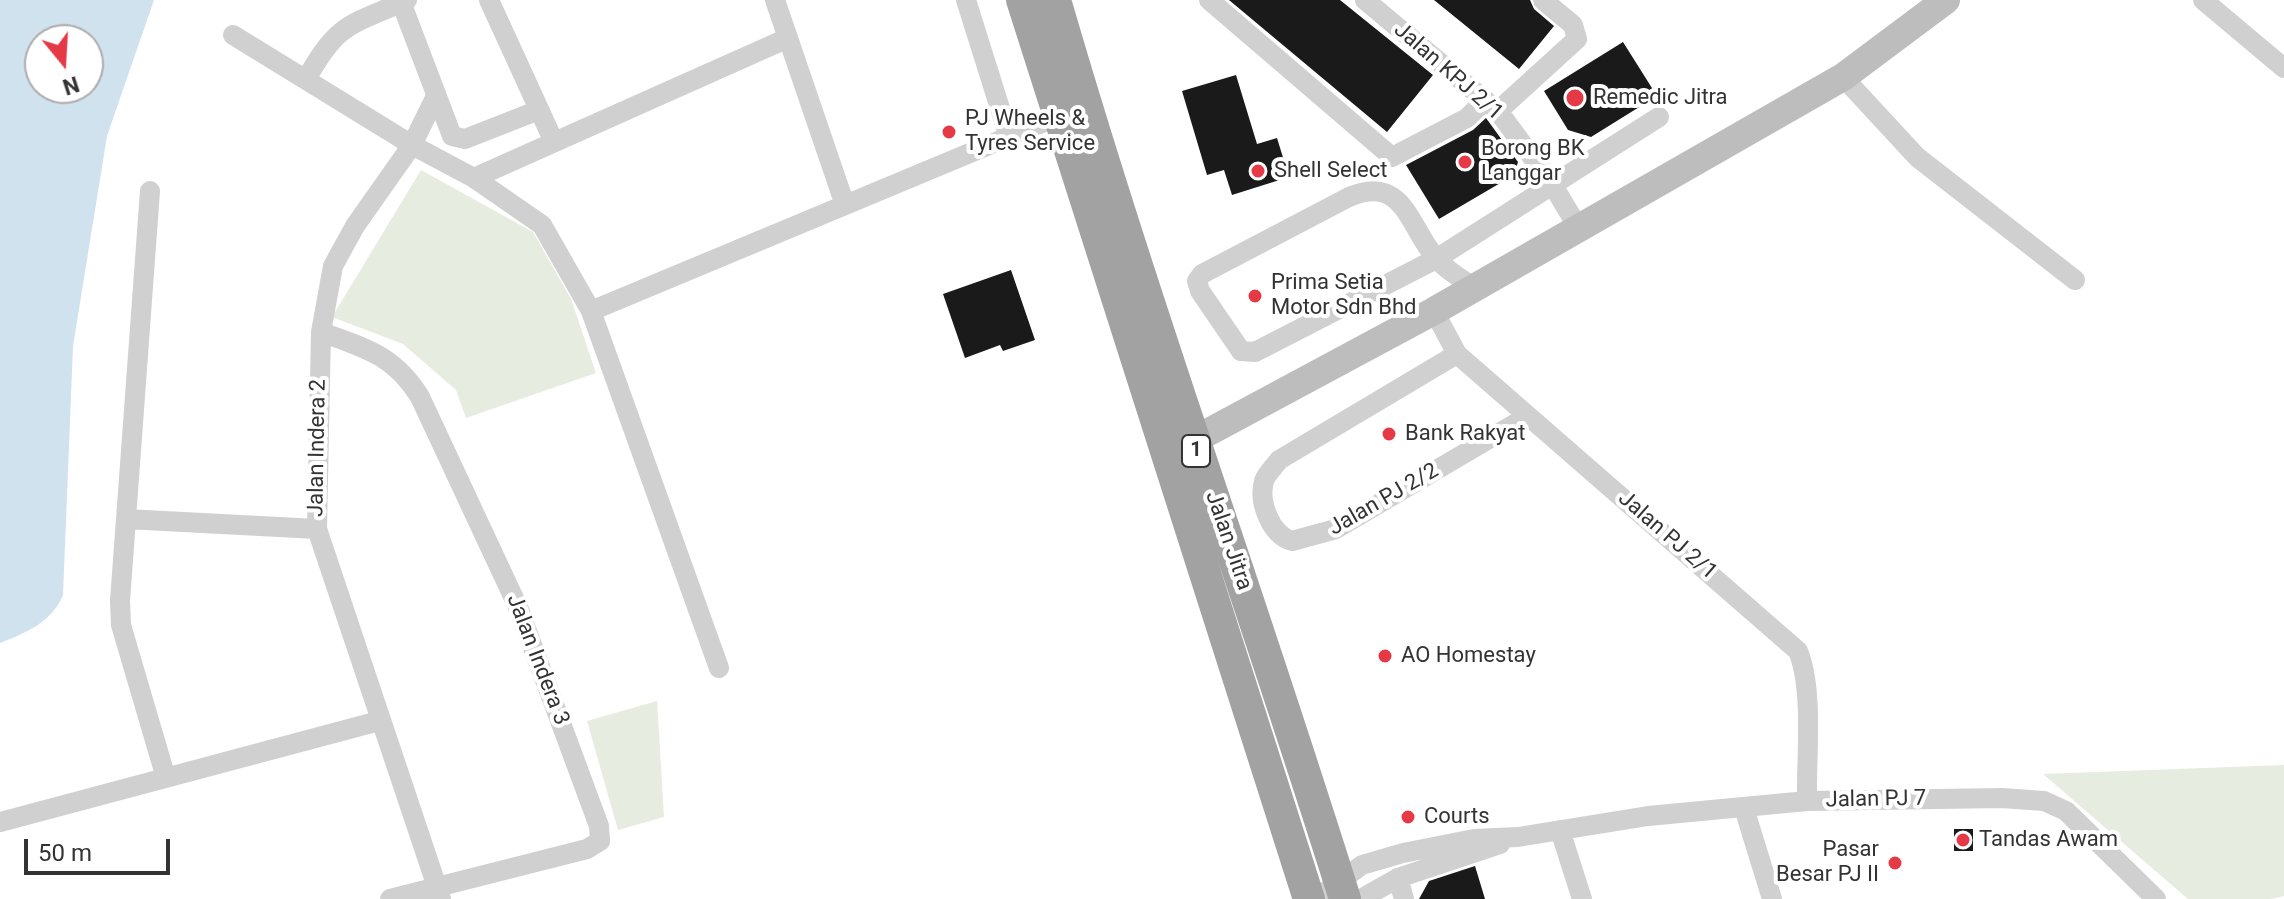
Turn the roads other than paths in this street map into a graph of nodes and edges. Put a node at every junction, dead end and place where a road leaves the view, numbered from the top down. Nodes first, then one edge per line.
1 (489, 0) edge
2 (775, 0) edge
3 (966, 0) edge
4 (1022, 0) edge
5 (1055, 0) edge
6 (1209, 0) edge
7 (1365, 0) edge
8 (1543, 0) edge
9 (1946, 0) edge
10 (2203, 0) edge
11 (404, 1) edge
12 (233, 35) dead end
13 (788, 38) junction
14 (2284, 68) edge
15 (1843, 77) junction
16 (307, 78) junction
17 (436, 96) junction
18 (1492, 105) junction
19 (539, 110) junction
20 (1061, 115) junction
21 (1659, 117) dead end
22 (1009, 137) junction
23 (554, 142) junction
24 (412, 145) junction
25 (474, 178) junction
26 (1552, 184) junction
27 (150, 191) dead end
28 (845, 205) junction
29 (1579, 229) junction
30 (1436, 259) junction
31 (2075, 280) dead end
32 (1474, 288) junction
33 (591, 311) junction
34 (1434, 311) junction
35 (321, 332) junction
36 (1457, 354) junction
37 (1528, 416) junction
38 (1192, 441) junction
39 (126, 519) junction
40 (317, 529) junction
41 (719, 668) dead end
42 (379, 721) junction
43 (166, 778) junction
44 (1807, 801) junction
45 (1744, 808) junction
46 (0, 822) edge
47 (1560, 830) junction
48 (1518, 837) junction
49 (1398, 878) junction
50 (439, 893) edge
51 (1334, 895) edge
52 (390, 899) edge
53 (1404, 899) edge
54 (1582, 899) edge
55 (1772, 899) edge
56 (2156, 899) edge

1 - 19 street
2 - 13 street
3 - 22 street
4 - 20 highway, Jalan Jitra / 1
5 - 38 highway, Jalan Jitra / 1
6 - 18 street
7 - 18 street, Jalan KPJ 2/1
8 - 18 street
9 - 15 main road
10 - 14 street
11 - 16 street
11 - 17 street
12 - 16 street
13 - 23 street
13 - 28 street
15 - 29 main road
15 - 31 street
16 - 24 street
17 - 19 street
17 - 24 street, Jalan Indera 2
18 - 26 street, Jalan KPJ 2/1
19 - 23 street
20 - 22 street
20 - 51 highway, Jalan Jitra / 1
21 - 26 street
22 - 28 street
23 - 25 street
24 - 25 street
24 - 35 street, Jalan Indera 2
25 - 33 street
26 - 29 street, Jalan KPJ 2/1
26 - 30 street
27 - 39 street
28 - 33 street
29 - 32 main road
30 - 30 street
30 - 32 street
32 - 34 main road
33 - 41 street
34 - 36 street, Jalan PJ 2/1
34 - 38 main road
35 - 40 street, Jalan Indera 2
35 - 50 street, Jalan Indera 3
36 - 37 street, Jalan PJ 2/1
36 - 37 street, Jalan PJ 2/2
37 - 44 street, Jalan PJ 2/1
38 - 51 highway, Jalan Jitra / 1
39 - 40 street
39 - 43 street
40 - 42 street, Jalan Indera 2
42 - 43 street
42 - 50 street, Jalan Indera 2
43 - 46 street
44 - 45 street, Jalan PJ 7
44 - 56 street, Jalan PJ 7
45 - 47 street, Jalan PJ 7
45 - 55 street
47 - 48 street, Jalan PJ 7
47 - 54 street
48 - 49 street
48 - 51 street
49 - 51 street
49 - 53 street
50 - 52 street, Jalan Indera 3

